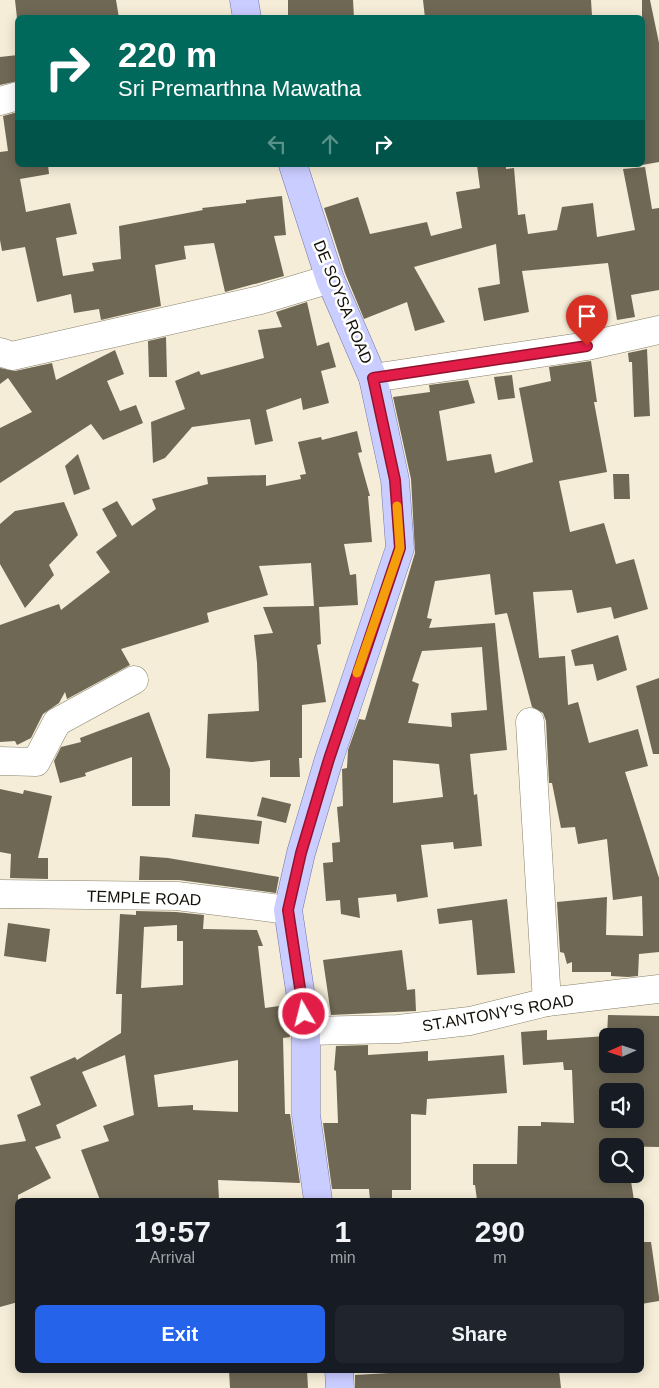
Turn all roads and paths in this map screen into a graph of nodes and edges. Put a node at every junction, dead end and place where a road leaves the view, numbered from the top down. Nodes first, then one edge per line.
1 (244, 0) edge
2 (246, 15) edge
3 (15, 97) edge
4 (0, 101) edge
5 (294, 167) edge
6 (330, 279) junction
7 (659, 330) edge
8 (0, 352) edge
9 (373, 378) junction
10 (134, 680) dead end
11 (530, 722) dead end
12 (0, 761) edge
13 (0, 894) edge
14 (288, 910) junction
15 (659, 989) edge
16 (547, 1002) junction
17 (306, 1031) junction
18 (318, 1198) edge
19 (339, 1373) edge
20 (340, 1388) edge

1 - 2 main road
3 - 4 street
5 - 6 main road, DE SOYSA ROAD
6 - 8 street
6 - 9 main road, DE SOYSA ROAD
7 - 9 street
9 - 14 main road, DE SOYSA ROAD
10 - 12 street
11 - 16 street
13 - 14 street, TEMPLE ROAD
14 - 17 main road, DE SOYSA ROAD
15 - 16 street, ST.ANTONY'S ROAD
16 - 17 street, ST.ANTONY'S ROAD
17 - 18 main road, DE SOYSA ROAD
19 - 20 main road

